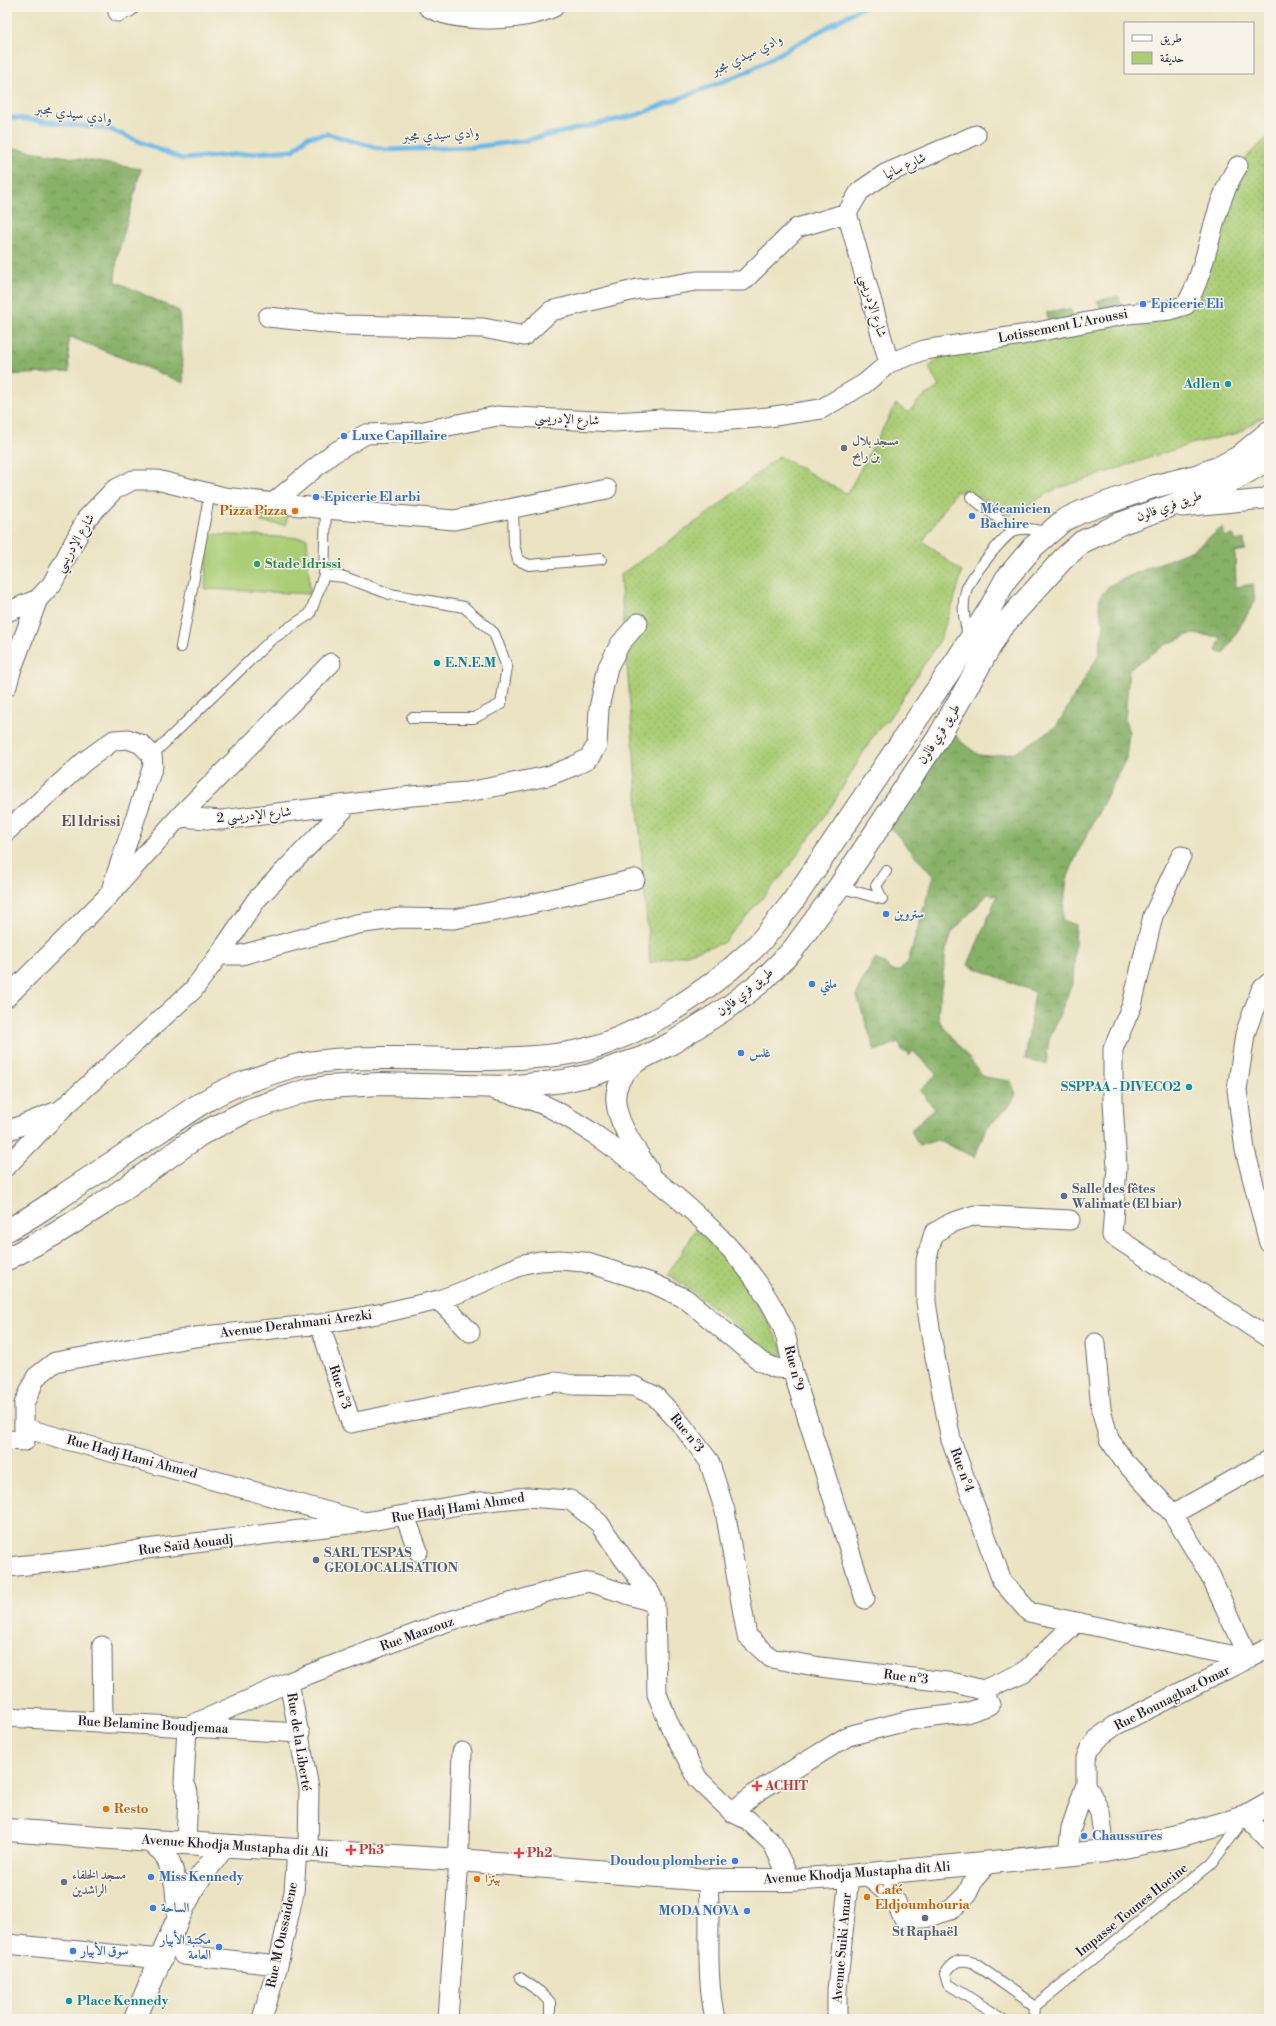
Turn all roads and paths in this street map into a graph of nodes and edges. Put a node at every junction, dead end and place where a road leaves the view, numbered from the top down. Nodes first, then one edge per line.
1 (428, 7) edge
2 (554, 7) edge
3 (976, 135) dead end
4 (1238, 166) dead end
5 (848, 213) junction
6 (268, 317) dead end
7 (889, 363) junction
8 (1269, 432) edge
9 (1269, 459) edge
10 (607, 489) dead end
11 (210, 492) junction
12 (1269, 496) edge
13 (972, 497) dead end
14 (274, 502) junction
15 (514, 508) junction
16 (1165, 508) junction
17 (326, 509) junction
18 (1014, 530) junction
19 (1050, 533) junction
20 (602, 559) dead end
21 (324, 575) junction
22 (38, 599) junction
23 (7, 612) edge
24 (638, 623) dead end
25 (969, 640) junction
26 (181, 647) dead end
27 (331, 663) dead end
28 (7, 686) edge
29 (412, 718) dead end
30 (152, 755) junction
31 (349, 804) junction
32 (178, 817) junction
33 (7, 830) edge
34 (1181, 856) dead end
35 (886, 871) dead end
36 (635, 879) dead end
37 (839, 887) junction
38 (110, 894) junction
39 (219, 955) junction
40 (1269, 983) edge
41 (7, 997) edge
42 (642, 1058) junction
43 (482, 1087) junction
44 (62, 1109) junction
45 (7, 1131) edge
46 (7, 1166) edge
47 (653, 1178) junction
48 (1070, 1220) dead end
49 (7, 1230) edge
50 (1269, 1242) edge
51 (7, 1259) edge
52 (439, 1300) junction
53 (320, 1324) junction
54 (470, 1332) dead end
55 (1269, 1338) edge
56 (1095, 1343) dead end
57 (792, 1369) junction
58 (24, 1428) junction
59 (7, 1440) edge
60 (1269, 1460) edge
61 (1173, 1514) junction
62 (405, 1516) junction
63 (365, 1522) junction
64 (418, 1551) dead end
65 (7, 1567) edge
66 (865, 1598) dead end
67 (655, 1603) junction
68 (1077, 1622) junction
69 (102, 1646) dead end
70 (1269, 1648) edge
71 (1249, 1659) junction
72 (289, 1682) junction
73 (983, 1690) junction
74 (7, 1717) edge
75 (103, 1723) junction
76 (187, 1727) junction
77 (300, 1733) junction
78 (462, 1752) dead end
79 (1086, 1784) junction
80 (1269, 1804) edge
81 (732, 1812) junction
82 (1246, 1817) junction
83 (7, 1830) edge
84 (151, 1841) junction
85 (1269, 1841) edge
86 (186, 1843) junction
87 (224, 1846) junction
88 (303, 1851) junction
89 (1105, 1851) junction
90 (1068, 1854) junction
91 (459, 1860) junction
92 (988, 1863) junction
93 (858, 1876) junction
94 (708, 1880) junction
95 (790, 1880) junction
96 (179, 1916) junction
97 (7, 1944) edge
98 (183, 1955) dead end
99 (161, 1959) junction
100 (278, 1965) junction
101 (520, 1978) dead end
102 (1035, 2006) junction
103 (135, 2019) edge
104 (262, 2019) edge
105 (448, 2019) edge
106 (550, 2019) edge
107 (714, 2019) edge
108 (837, 2019) edge
109 (1003, 2019) edge
110 (1034, 2019) edge

1 - 2 street
3 - 5 street, شارع سانيا
4 - 7 street, Lotissement L'Aroussi
5 - 6 street
5 - 7 street, شارع الإدريسي
7 - 14 street, شارع الإدريسي
8 - 19 main road
9 - 16 main road, طريق فري فالون
10 - 15 street, شارع الإدريسي
11 - 14 street, شارع الإدريسي
11 - 22 street, شارع الإدريسي
11 - 26 lane
12 - 16 street
13 - 18 lane
14 - 17 street, شارع الإدريسي
15 - 17 street, شارع الإدريسي
15 - 20 lane
16 - 37 main road, طريق فري فالون
17 - 21 lane
18 - 19 lane
18 - 25 lane
19 - 25 main road
21 - 29 lane
21 - 30 lane
22 - 23 street
22 - 28 street, شارع الإدريسي
24 - 31 street, شارع الإدريسي 2
25 - 49 main road
27 - 32 street
30 - 33 street
30 - 38 street
31 - 32 street, شارع الإدريسي 2
31 - 39 street
32 - 38 street
34 - 55 street
35 - 37 lane
36 - 39 street
37 - 42 main road, طريق فري فالون
38 - 41 street
39 - 44 street
40 - 50 street
42 - 43 main road, طريق فري فالون
42 - 47 street
43 - 47 street, Rue n°9
43 - 51 main road, طريق فري فالون
44 - 45 street
44 - 46 street
47 - 57 street, Rue n°9
48 - 68 street, Rue n°4
52 - 53 street, Avenue Derahmani Arezki
52 - 54 street
52 - 57 street, Avenue Derahmani Arezki
53 - 58 street, Avenue Derahmani Arezki
53 - 73 street, Rue n°3
56 - 61 street
57 - 66 street, Rue n°9
58 - 59 street
58 - 63 street, Rue Hadj Hami Ahmed
60 - 61 street
61 - 71 street
62 - 63 street, Rue Hadj Hami Ahmed
62 - 64 street
62 - 67 street, Rue Hadj Hami Ahmed
63 - 65 street, Rue Saïd Aouadj
67 - 72 street, Rue Maazouz
67 - 81 street
68 - 71 street, Rue n°4
68 - 73 street
69 - 75 street
70 - 71 street, Rue Bounaghaz Omar
71 - 79 street, Rue Bounaghaz Omar
72 - 76 street, Rue Maazouz
72 - 77 street, Rue de la Liberté
73 - 81 street
74 - 75 street, Rue Belamine Boudjemaa
75 - 76 street, Rue Belamine Boudjemaa
76 - 77 street, Rue Belamine Boudjemaa
76 - 86 street
77 - 88 street, Rue de la Liberté
78 - 91 street
79 - 89 street
79 - 90 street
80 - 82 main road, Avenue Khodja Mustapha dit Ali
81 - 95 street
82 - 85 street
82 - 89 main road, Avenue Khodja Mustapha dit Ali
82 - 102 lane, Impasse Tounes Hocine
83 - 84 main road, Avenue Khodja Mustapha dit Ali
84 - 86 main road, Avenue Khodja Mustapha dit Ali
84 - 96 main road
86 - 87 main road, Avenue Khodja Mustapha dit Ali
87 - 88 main road, Avenue Khodja Mustapha dit Ali
87 - 96 main road
88 - 91 main road, Avenue Khodja Mustapha dit Ali
88 - 100 street, Rue M Oussaidene
89 - 90 main road, Avenue Khodja Mustapha dit Ali
90 - 92 main road, Avenue Khodja Mustapha dit Ali
91 - 94 main road, Avenue Khodja Mustapha dit Ali
91 - 105 street
92 - 93 main road, Avenue Khodja Mustapha dit Ali
92 - 93 street
93 - 95 main road, Avenue Khodja Mustapha dit Ali
93 - 108 street, Avenue Suiki Amar
94 - 95 main road, Avenue Khodja Mustapha dit Ali
94 - 107 street
96 - 99 main road
97 - 99 street
98 - 100 street
99 - 103 main road
100 - 104 street, Rue M Oussaidene
101 - 106 lane
102 - 109 lane
102 - 110 lane

